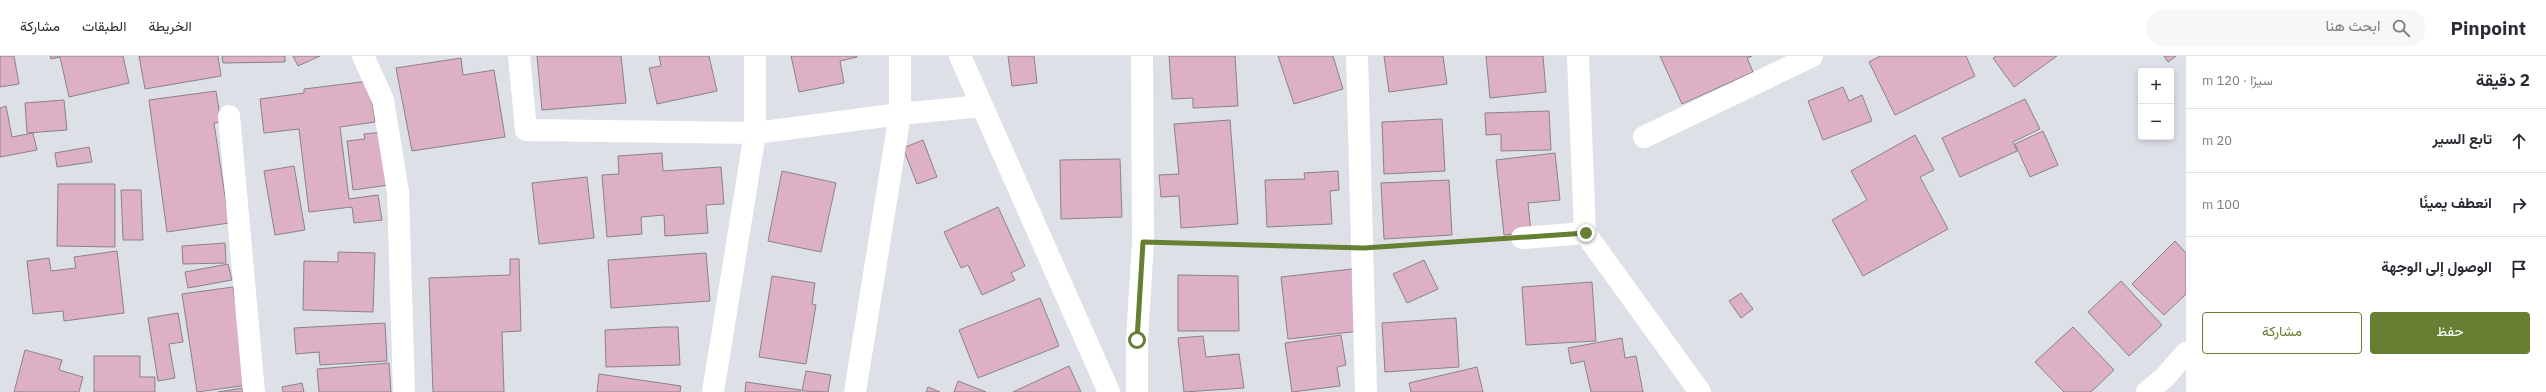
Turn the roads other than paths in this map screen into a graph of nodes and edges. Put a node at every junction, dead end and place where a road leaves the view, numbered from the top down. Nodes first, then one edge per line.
1 (363, 56) edge
2 (519, 56) edge
3 (755, 56) edge
4 (900, 56) edge
5 (960, 56) edge
6 (1142, 56) edge
7 (1357, 56) edge
8 (1578, 56) edge
9 (1812, 56) edge
10 (981, 106) junction
11 (900, 114) junction
12 (229, 116) dead end
13 (755, 133) junction
14 (1644, 137) dead end
15 (1586, 233) junction
16 (1522, 238) road end
17 (2186, 353) edge
18 (254, 392) edge
19 (404, 392) edge
20 (713, 392) edge
21 (855, 392) edge
22 (1109, 392) edge
23 (1138, 392) edge
24 (1366, 392) edge
25 (1700, 392) edge
26 (2147, 392) edge

1 - 19 street
2 - 13 street
3 - 13 street
4 - 11 street
5 - 10 street
6 - 23 street
7 - 24 street
8 - 15 street
9 - 14 street
10 - 11 street
10 - 22 street
11 - 13 street
11 - 21 street
12 - 18 street
13 - 20 street
15 - 16 street
15 - 25 street
17 - 26 street

